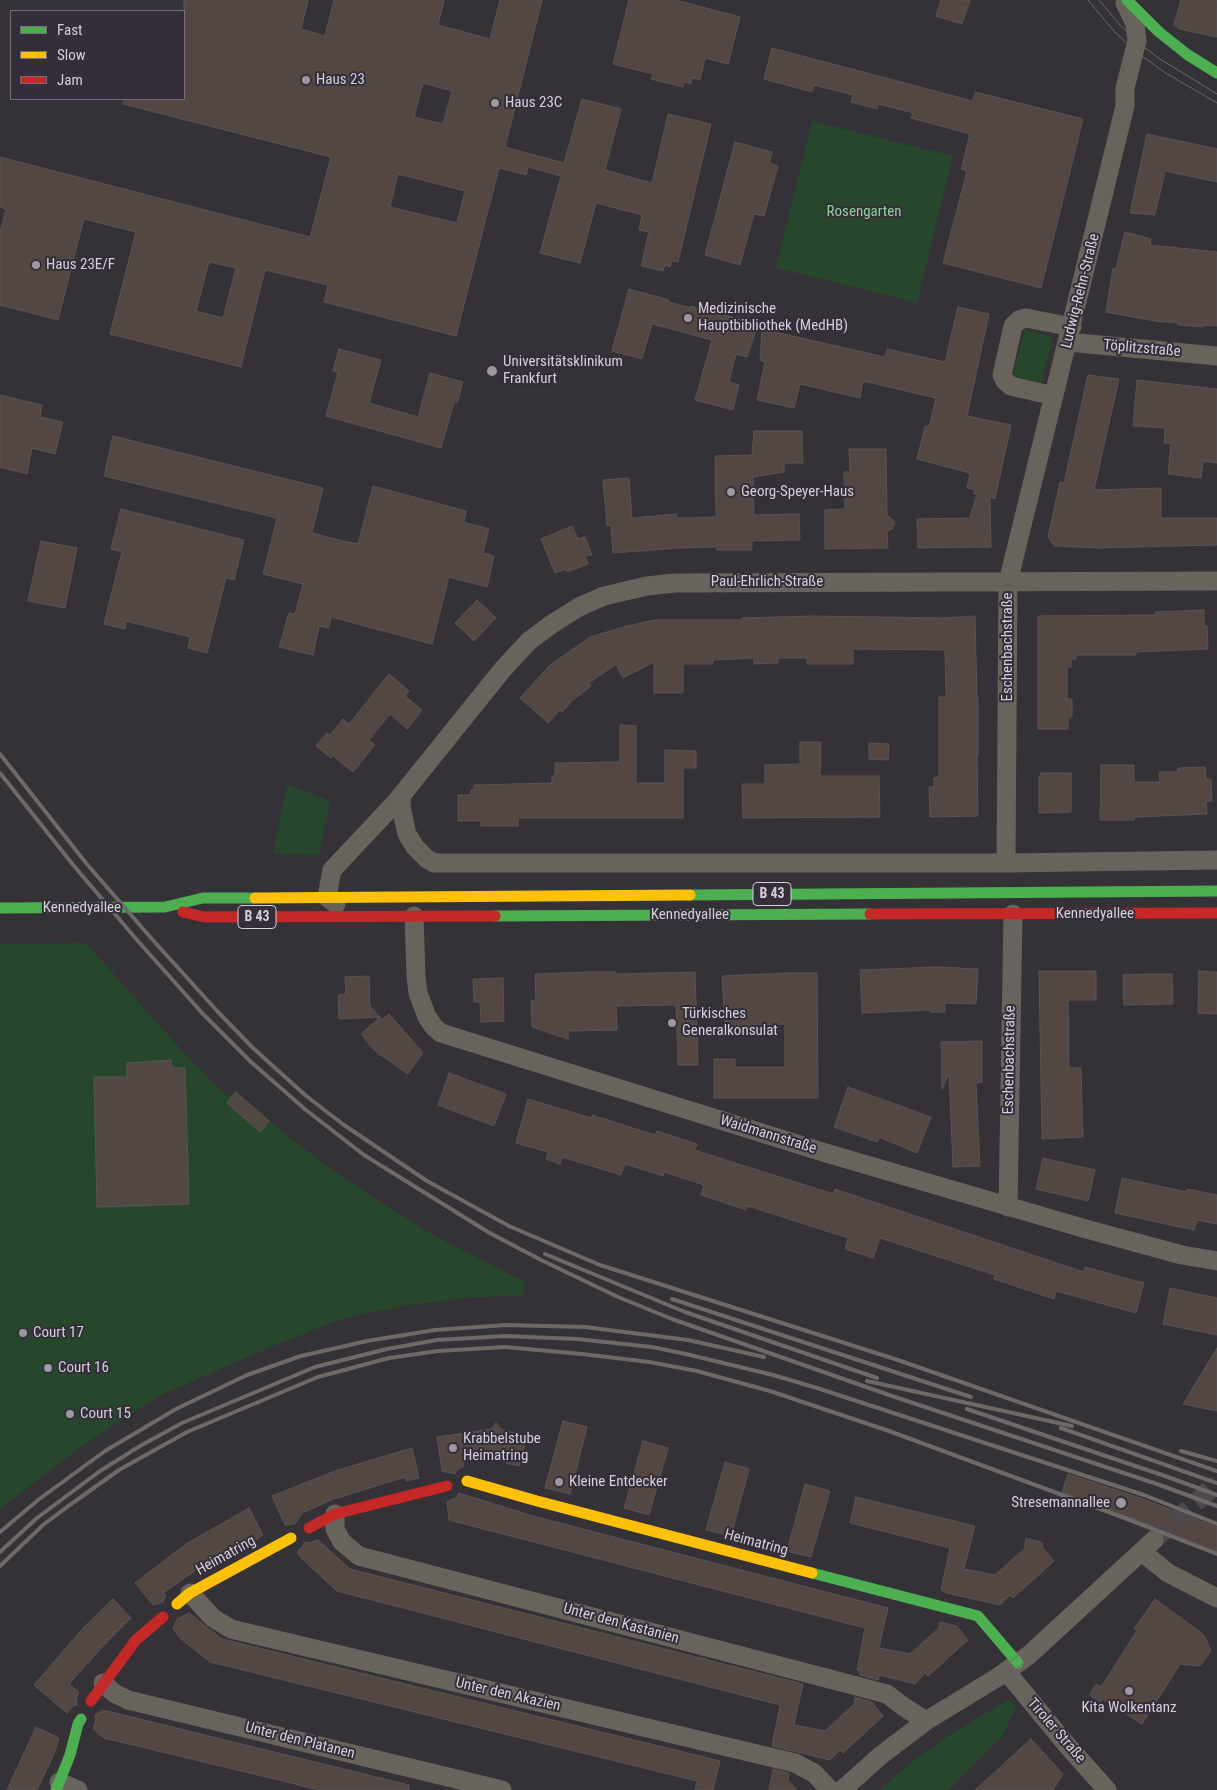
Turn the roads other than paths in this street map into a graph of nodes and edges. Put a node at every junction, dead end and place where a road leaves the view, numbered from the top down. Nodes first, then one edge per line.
1 (1125, 0) edge
2 (1217, 73) edge
3 (1070, 334) junction
4 (1217, 356) edge
5 (1054, 396) junction
6 (1217, 580) edge
7 (1008, 582) junction
8 (402, 794) junction
9 (1217, 860) edge
10 (1006, 863) junction
11 (1217, 891) edge
12 (327, 897) junction
13 (164, 907) junction
14 (0, 908) edge
15 (1217, 913) edge
16 (1013, 914) junction
17 (414, 916) junction
18 (351, 917) junction
19 (1008, 1207) junction
20 (1217, 1261) edge
21 (467, 1481) dead end
22 (447, 1486) dead end
23 (335, 1514) junction
24 (309, 1528) dead end
25 (291, 1538) dead end
26 (183, 1598) joint
27 (1217, 1598) edge
28 (163, 1616) dead end
29 (1012, 1667) junction
30 (103, 1683) junction
31 (91, 1701) dead end
32 (81, 1719) dead end
33 (926, 1721) junction
34 (58, 1786) edge
35 (78, 1790) edge
36 (502, 1790) edge
37 (830, 1790) edge
38 (842, 1790) edge
39 (1107, 1790) edge

1 - 2 main road
1 - 3 street, Ludwig-Rehn-Straße
3 - 4 street, Töplitzstraße
3 - 5 street, Ludwig-Rehn-Straße
3 - 5 street, Töplitzstraße
5 - 7 street, Ludwig-Rehn-Straße
6 - 7 street, Paul-Ehrlich-Straße
7 - 8 street, Paul-Ehrlich-Straße
7 - 10 street, Eschenbachstraße
8 - 10 street
8 - 12 street, Paul-Ehrlich-Straße
9 - 10 street
11 - 12 main road, Kennedyallee / B 43
12 - 13 main road, Kennedyallee / B 43
12 - 18 street
13 - 14 main road, Kennedyallee / B 43
13 - 18 main road, Kennedyallee / B 43
15 - 16 main road, Kennedyallee / B 43
16 - 17 main road, Kennedyallee / B 43
16 - 19 street, Eschenbachstraße
17 - 18 main road, Kennedyallee / B 43
17 - 19 street, Waidmannstraße
19 - 20 street, Waidmannstraße
21 - 29 main road, Heimatring
22 - 23 main road
23 - 24 main road
23 - 33 street, Unter den Kastanien
25 - 26 main road, Heimatring
26 - 37 street, Unter den Akazien
27 - 29 street
28 - 30 main road
29 - 33 street
29 - 39 street, Tiroler Straße
30 - 31 main road
30 - 36 street, Unter den Platanen
32 - 34 main road
33 - 38 street
34 - 35 street

